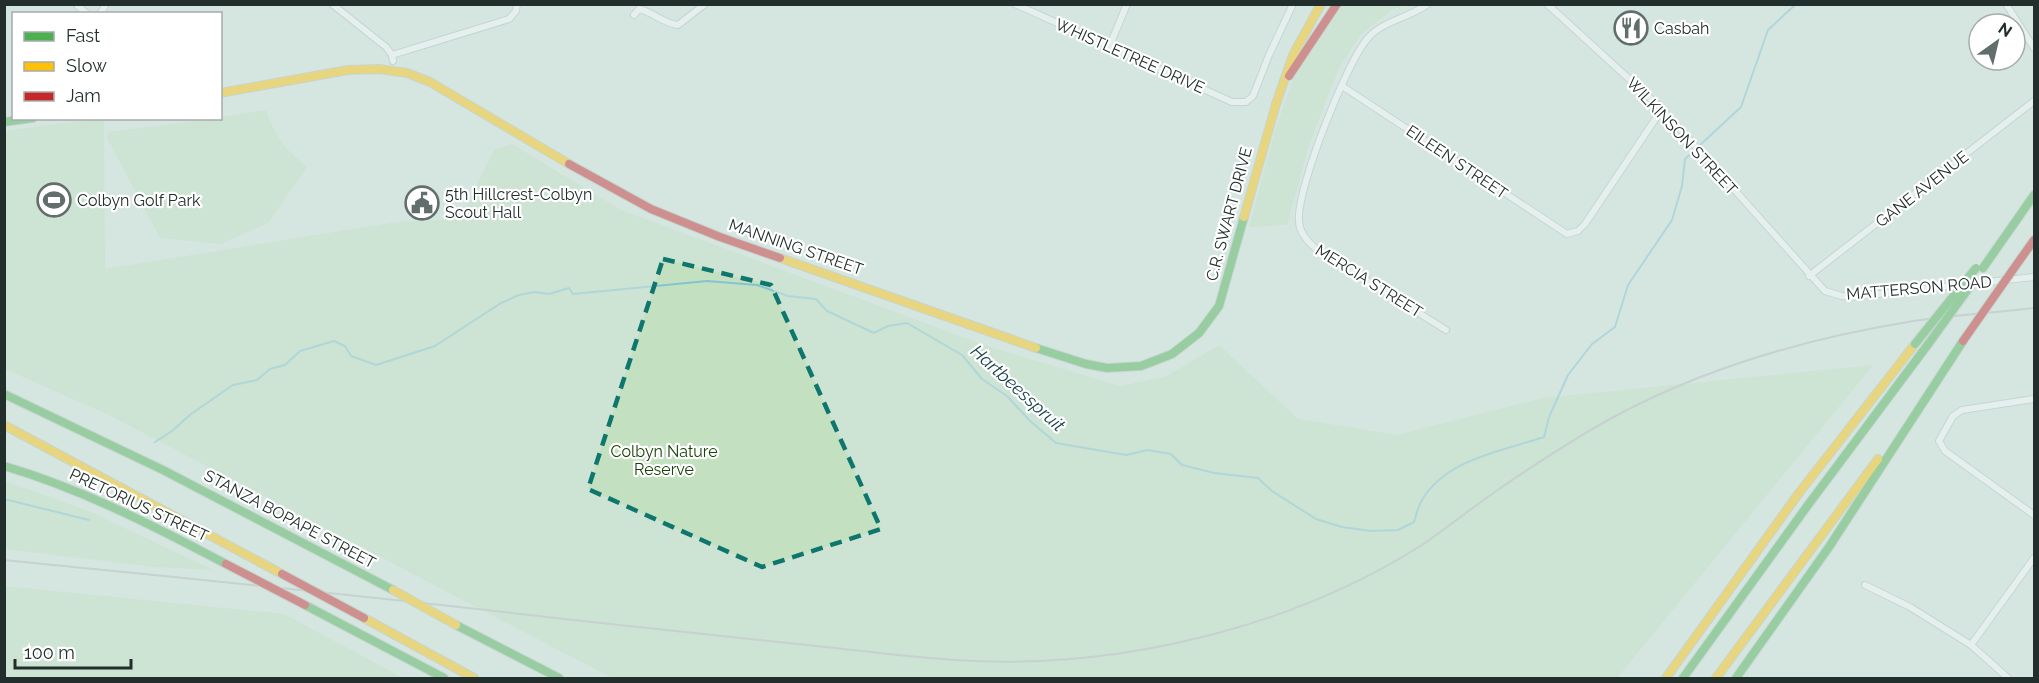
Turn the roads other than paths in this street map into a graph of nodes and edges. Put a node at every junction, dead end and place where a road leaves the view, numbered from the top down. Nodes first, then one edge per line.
1 (332, 4) edge
2 (518, 4) edge
3 (705, 4) edge
4 (1015, 4) edge
5 (1127, 4) edge
6 (1293, 4) edge
7 (1321, 4) edge
8 (1337, 4) edge
9 (1428, 4) edge
10 (1547, 4) edge
11 (2006, 4) edge
12 (634, 15) dead end
13 (1110, 45) junction
14 (2034, 48) edge
15 (1342, 86) junction
16 (1281, 90) junction
17 (222, 93) edge
18 (2034, 101) edge
19 (1662, 109) junction
20 (2034, 195) edge
21 (2034, 240) edge
22 (1980, 268) junction
23 (1809, 276) junction
24 (2034, 278) edge
25 (1446, 330) dead end
26 (1194, 339) joint
27 (1947, 364) junction
28 (4, 394) edge
29 (2034, 399) edge
30 (4, 425) edge
31 (4, 466) edge
32 (2034, 515) edge
33 (2034, 558) edge
34 (1865, 585) dead end
35 (1718, 605) junction
36 (1971, 645) junction
37 (444, 678) edge
38 (474, 678) edge
39 (559, 678) edge
40 (1660, 678) edge
41 (1666, 678) edge
42 (1683, 678) edge
43 (1716, 678) edge
44 (1736, 678) edge
45 (2008, 678) edge

1 - 2 street
3 - 12 street
4 - 13 street, WHISTLETREE DRIVE
5 - 13 street
6 - 13 street, WHISTLETREE DRIVE
7 - 16 main road, C.R. SWART DRIVE
8 - 16 main road, C.R. SWART DRIVE
9 - 15 street
10 - 19 street, WILKINSON STREET
11 - 14 street
15 - 19 street, EILEEN STREET
15 - 25 street, MERCIA STREET
16 - 26 main road, C.R. SWART DRIVE
17 - 26 main road, MANNING STREET
18 - 23 street, GANE AVENUE
19 - 23 street, WILKINSON STREET
20 - 22 main road
21 - 27 main road, bridge
22 - 35 main road, bridge
22 - 42 main road, bridge
23 - 24 street, MATTERSON ROAD
27 - 43 main road
27 - 44 main road
28 - 39 main road, STANZA BOPAPE STREET, bridge
29 - 32 street
30 - 38 main road, bridge
31 - 37 main road, PRETORIUS STREET, bridge
33 - 36 street
34 - 36 street
35 - 40 main road
35 - 41 main road
36 - 45 street

